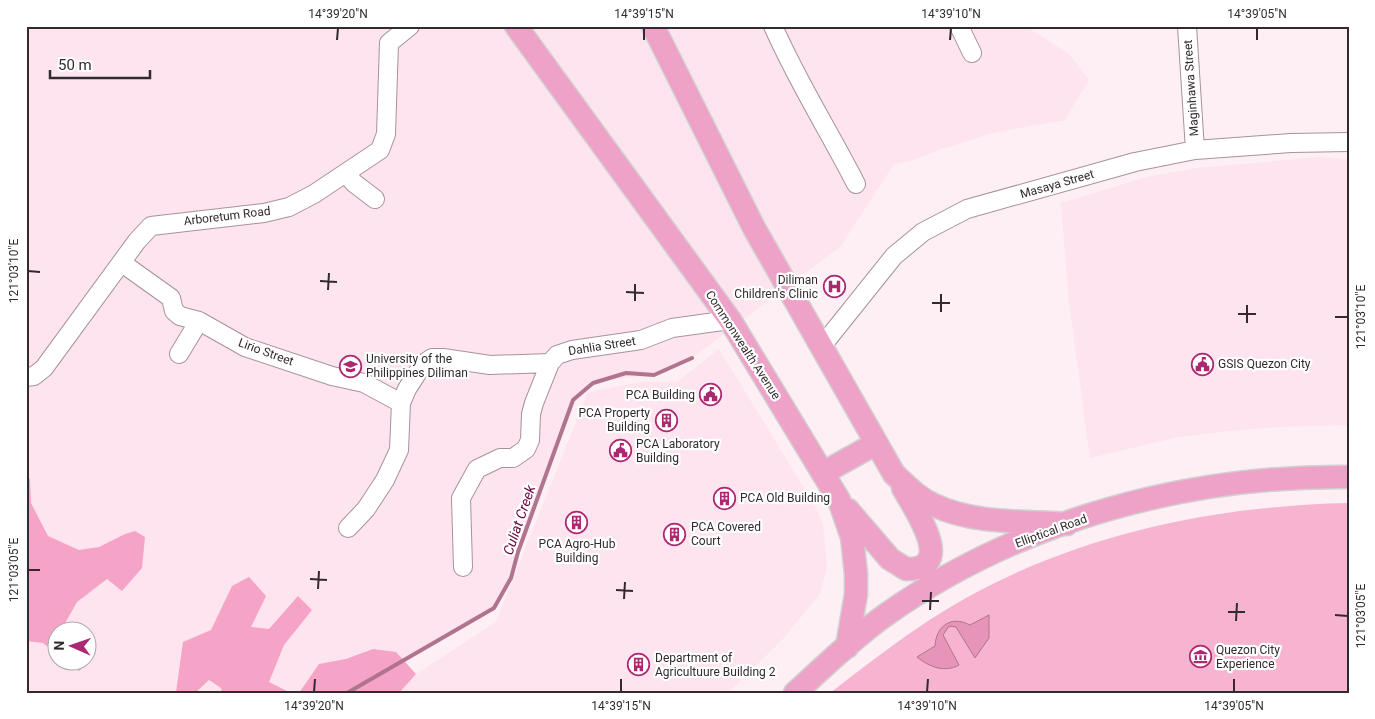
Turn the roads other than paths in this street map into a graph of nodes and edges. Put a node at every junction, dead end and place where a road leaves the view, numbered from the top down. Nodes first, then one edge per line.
1 (410, 26) edge
2 (516, 26) edge
3 (653, 26) edge
4 (773, 26) edge
5 (959, 26) edge
6 (1187, 26) edge
7 (972, 53) dead end
8 (1349, 142) edge
9 (1195, 150) junction
10 (346, 174) junction
11 (856, 184) dead end
12 (376, 199) dead end
13 (122, 263) junction
14 (730, 320) junction
15 (199, 321) junction
16 (822, 346) junction
17 (179, 354) dead end
18 (550, 363) junction
19 (26, 378) edge
20 (401, 404) junction
21 (875, 444) junction
22 (823, 473) junction
23 (894, 474) junction
24 (1349, 477) edge
25 (839, 500) junction
26 (1066, 524) junction
27 (348, 528) dead end
28 (463, 567) dead end
29 (847, 647) junction
30 (795, 693) edge

1 - 10 street, Arboretum Road
2 - 14 main road, Commonwealth Avenue
3 - 16 main road
4 - 11 street
5 - 7 street
6 - 9 street, Maginhawa Street
8 - 9 street, Masaya Street
9 - 16 street, Masaya Street
10 - 12 street
10 - 13 street, Arboretum Road
13 - 15 street, Lirio Street
13 - 19 street, Arboretum Road
14 - 18 street, Dahlia Street
14 - 22 main road, Commonwealth Avenue
15 - 17 street
15 - 20 street, Lirio Street
16 - 21 main road
18 - 20 street, Dahlia Street
18 - 28 street
20 - 27 street, Dahlia Street
21 - 22 main road
21 - 23 main road
22 - 25 main road, Commonwealth Avenue
23 - 25 main road
23 - 26 main road
24 - 26 main road, Elliptical Road
25 - 29 main road, Commonwealth Avenue
26 - 29 main road, Elliptical Road
29 - 30 main road, Elliptical Road

